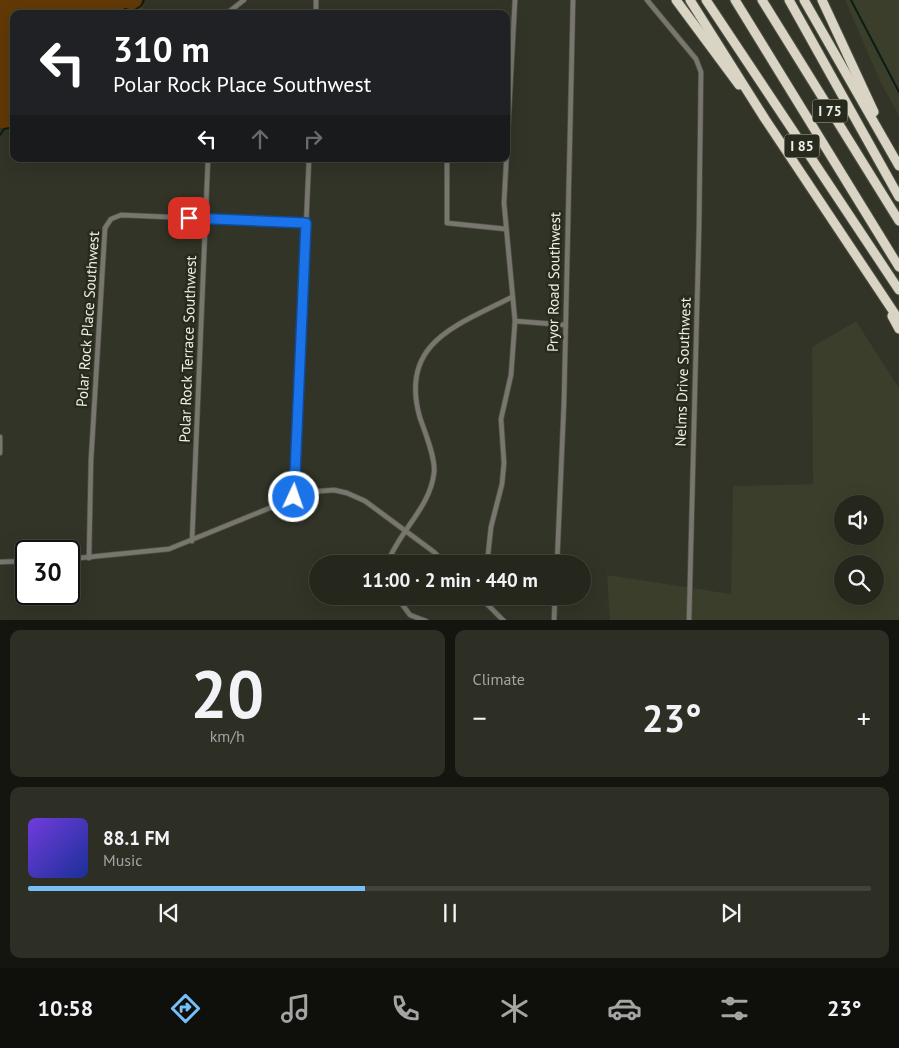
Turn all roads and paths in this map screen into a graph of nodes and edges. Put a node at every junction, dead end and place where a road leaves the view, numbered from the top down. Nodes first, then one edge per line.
1 (244, 0) edge
2 (515, 0) edge
3 (574, 0) edge
4 (647, 0) edge
5 (676, 0) edge
6 (690, 0) edge
7 (706, 0) edge
8 (735, 0) edge
9 (762, 0) edge
10 (788, 0) edge
11 (804, 0) edge
12 (822, 0) edge
13 (231, 10) edge
14 (510, 92) edge
15 (765, 119) junction
16 (208, 162) edge
17 (309, 162) edge
18 (447, 162) edge
19 (506, 162) edge
20 (898, 163) edge
21 (899, 197) edge
22 (206, 219) junction
23 (899, 221) edge
24 (306, 223) junction
25 (506, 229) junction
26 (899, 267) edge
27 (873, 281) junction
28 (899, 290) edge
29 (512, 297) junction
30 (899, 320) edge
31 (515, 321) junction
32 (566, 325) junction
33 (899, 329) edge
34 (0, 437) edge
35 (0, 453) edge
36 (294, 497) junction
37 (405, 531) junction
38 (192, 541) junction
39 (392, 555) edge
40 (435, 555) edge
41 (488, 555) edge
42 (556, 555) edge
43 (80, 558) edge
44 (88, 558) junction
45 (15, 561) edge
46 (0, 562) edge
47 (403, 605) edge
48 (490, 605) edge
49 (555, 605) edge
50 (426, 620) edge
51 (504, 620) edge
52 (554, 620) edge
53 (688, 620) edge

1 - 13 street
2 - 14 street
3 - 32 street, Pryor Road Southwest
4 - 53 street, Nelms Drive Southwest
5 - 15 highway
6 - 15 highway
7 - 28 highway, I 85
8 - 26 highway, I 75
9 - 23 highway, I 75
10 - 21 highway
11 - 20 highway
12 - 20 highway
15 - 27 highway
16 - 22 street, Polar Rock Terrace Southwest
17 - 24 street
18 - 25 street
19 - 25 street
22 - 24 street, Polar Rock Place Southwest
22 - 38 street, Polar Rock Terrace Southwest
22 - 44 street, Polar Rock Place Southwest
24 - 36 street
25 - 29 street
27 - 30 highway
27 - 33 highway
29 - 31 street
29 - 37 street
31 - 32 street
31 - 41 street
32 - 42 street, Pryor Road Southwest
34 - 35 street
36 - 37 street
36 - 38 street
37 - 39 street
37 - 40 street
38 - 44 street
43 - 44 street
45 - 46 street
47 - 50 street
48 - 51 street
49 - 52 street

